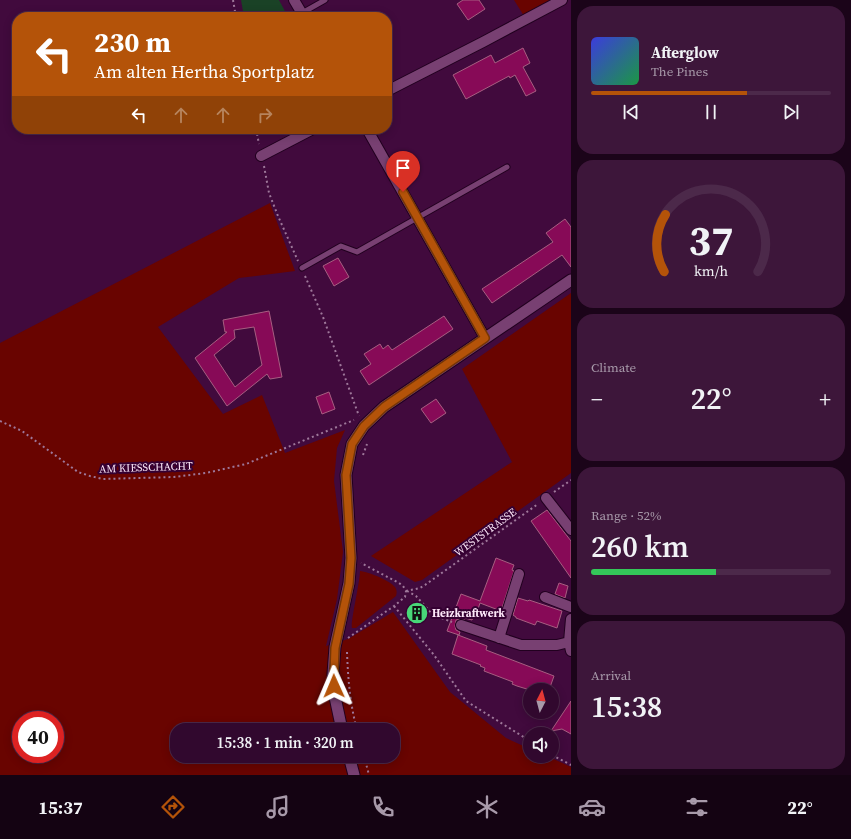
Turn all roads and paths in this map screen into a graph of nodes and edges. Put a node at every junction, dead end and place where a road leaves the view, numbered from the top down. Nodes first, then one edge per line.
1 (233, 0) edge
2 (294, 0) edge
3 (325, 0) edge
4 (562, 0) edge
5 (235, 12) edge
6 (301, 12) edge
7 (307, 12) edge
8 (392, 88) edge
9 (257, 134) edge
10 (303, 134) edge
11 (370, 134) edge
12 (261, 156) junction
13 (507, 167) dead end
14 (417, 218) junction
15 (302, 268) junction
16 (571, 280) edge
17 (485, 338) junction
18 (359, 418) dead end
19 (0, 421) edge
20 (348, 423) dead end
21 (571, 480) edge
22 (546, 498) junction
23 (571, 530) edge
24 (351, 558) junction
25 (519, 574) dead end
26 (406, 591) junction
27 (544, 598) dead end
28 (394, 606) junction
29 (571, 607) edge
30 (571, 619) edge
31 (461, 625) joint
32 (499, 638) junction
33 (570, 647) edge
34 (335, 648) junction
35 (341, 723) edge
36 (523, 737) edge
37 (559, 759) edge
38 (351, 763) edge
39 (366, 763) edge
40 (571, 765) edge
41 (354, 775) edge
42 (369, 775) edge

1 - 5 path
2 - 6 street
3 - 7 lane
4 - 8 street
9 - 12 path
10 - 12 street
11 - 14 street
12 - 15 path
13 - 14 lane
14 - 15 lane
14 - 17 street
15 - 18 path
16 - 17 street
17 - 24 street
19 - 20 path, AM KIESSCHACHT
21 - 22 path, WESTSTRASSE
22 - 23 street
22 - 26 path, WESTSTRASSE
24 - 26 path
24 - 34 street
25 - 32 street
26 - 28 path
26 - 31 path
27 - 29 street
28 - 34 path
28 - 36 path
30 - 33 street
31 - 32 street
32 - 33 street
34 - 35 street
37 - 40 path
38 - 41 street
39 - 42 path

